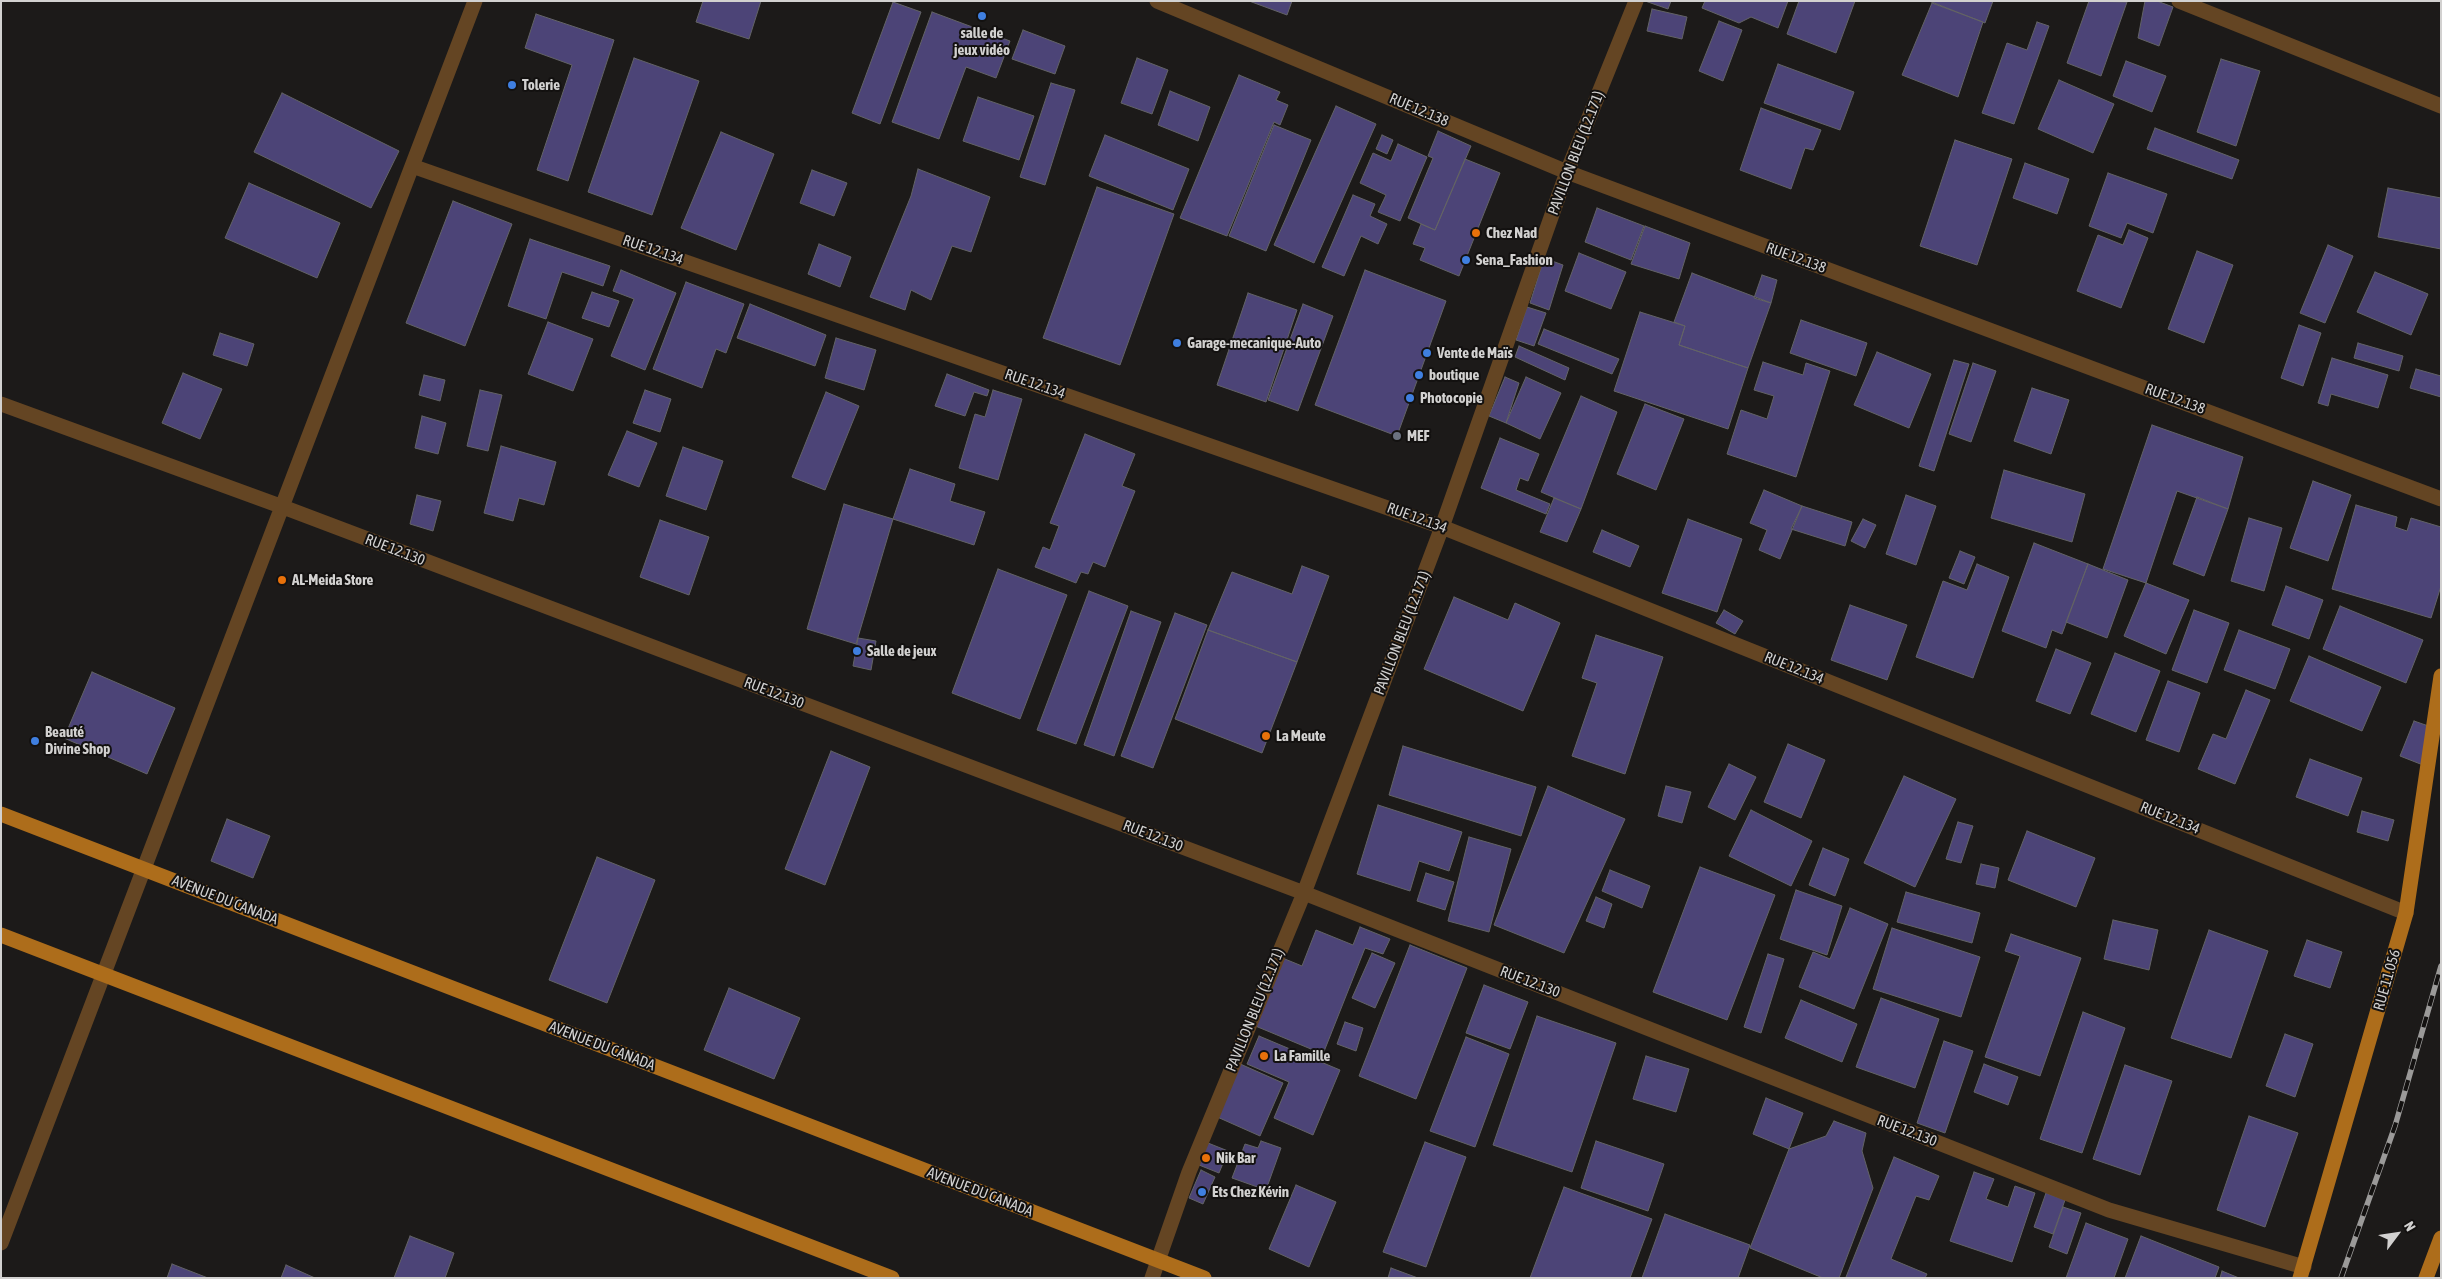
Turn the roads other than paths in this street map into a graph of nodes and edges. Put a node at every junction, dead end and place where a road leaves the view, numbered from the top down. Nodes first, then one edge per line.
1 (475, 1) edge
2 (1157, 1) edge
3 (1636, 1) edge
4 (2180, 1) edge
5 (2441, 106) edge
6 (412, 166) junction
7 (1566, 172) junction
8 (1, 404) edge
9 (2441, 499) edge
10 (282, 507) junction
11 (1442, 526) junction
12 (2441, 676) edge
13 (1, 814) edge
14 (145, 870) junction
15 (1304, 893) junction
16 (2406, 913) junction
17 (1, 935) edge
18 (104, 975) junction
19 (2441, 1238) edge
20 (1, 1243) edge
21 (1159, 1261) junction
22 (2302, 1272) edge
23 (892, 1278) edge
24 (1152, 1278) edge
25 (1204, 1278) edge
26 (2426, 1278) edge

1 - 6 street
2 - 7 street, RUE 12.138
3 - 7 street, PAVILLON BLEU (12.171)
4 - 5 street
6 - 10 street
6 - 11 street, RUE 12.134
7 - 9 street, RUE 12.138
7 - 11 street, PAVILLON BLEU (12.171)
8 - 10 street, RUE 12.130
10 - 14 street
10 - 15 street, RUE 12.130
11 - 15 street, PAVILLON BLEU (12.171)
11 - 16 street, RUE 12.134
12 - 16 main road, RUE 11.056
13 - 14 main road, AVENUE DU CANADA
14 - 18 street
14 - 21 main road, AVENUE DU CANADA
15 - 21 street, PAVILLON BLEU (12.171)
15 - 22 street, RUE 12.130
16 - 22 main road, RUE 11.056
17 - 18 main road
18 - 20 street
18 - 23 main road
19 - 26 main road
21 - 24 street, PAVILLON BLEU (12.171)
21 - 25 main road, AVENUE DU CANADA

